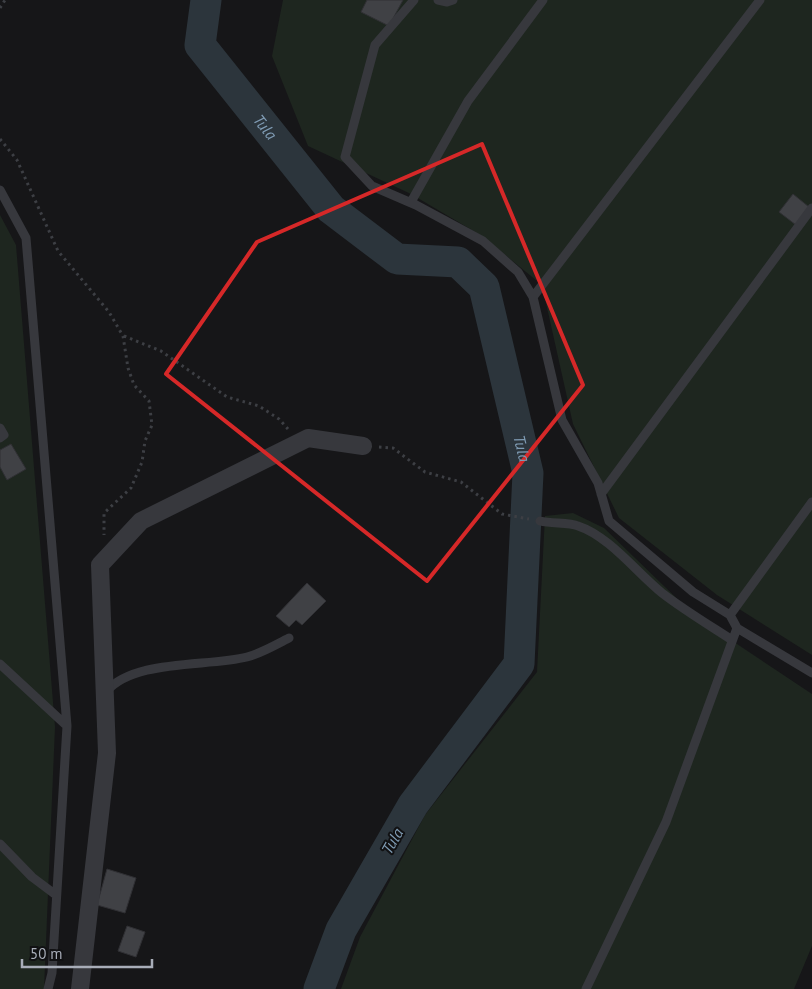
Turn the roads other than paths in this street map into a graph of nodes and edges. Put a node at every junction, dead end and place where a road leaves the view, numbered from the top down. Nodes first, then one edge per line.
1 (414, 0) edge
2 (438, 0) edge
3 (453, 0) edge
4 (543, 0) edge
5 (760, 0) edge
6 (0, 190) edge
7 (412, 202) junction
8 (812, 208) edge
9 (533, 297) junction
10 (0, 428) edge
11 (0, 438) edge
12 (363, 446) road end
13 (601, 494) junction
14 (812, 502) edge
15 (540, 521) dead end
16 (730, 615) junction
17 (737, 628) junction
18 (289, 638) dead end
19 (732, 640) junction
20 (0, 664) edge
21 (812, 673) edge
22 (105, 694) junction
23 (66, 726) junction
24 (0, 844) edge
25 (56, 895) junction
26 (48, 989) edge
27 (80, 989) edge
28 (586, 989) edge

1 - 7 lane
2 - 3 lane
4 - 7 lane
5 - 9 lane
6 - 23 lane
7 - 9 lane
8 - 13 lane
9 - 13 lane
10 - 11 lane
12 - 22 street
13 - 16 lane
14 - 16 lane
15 - 19 lane
16 - 17 lane
17 - 19 lane
17 - 21 lane
18 - 22 lane
19 - 28 lane
20 - 23 lane
22 - 27 street
23 - 25 lane
24 - 25 lane
25 - 26 lane

